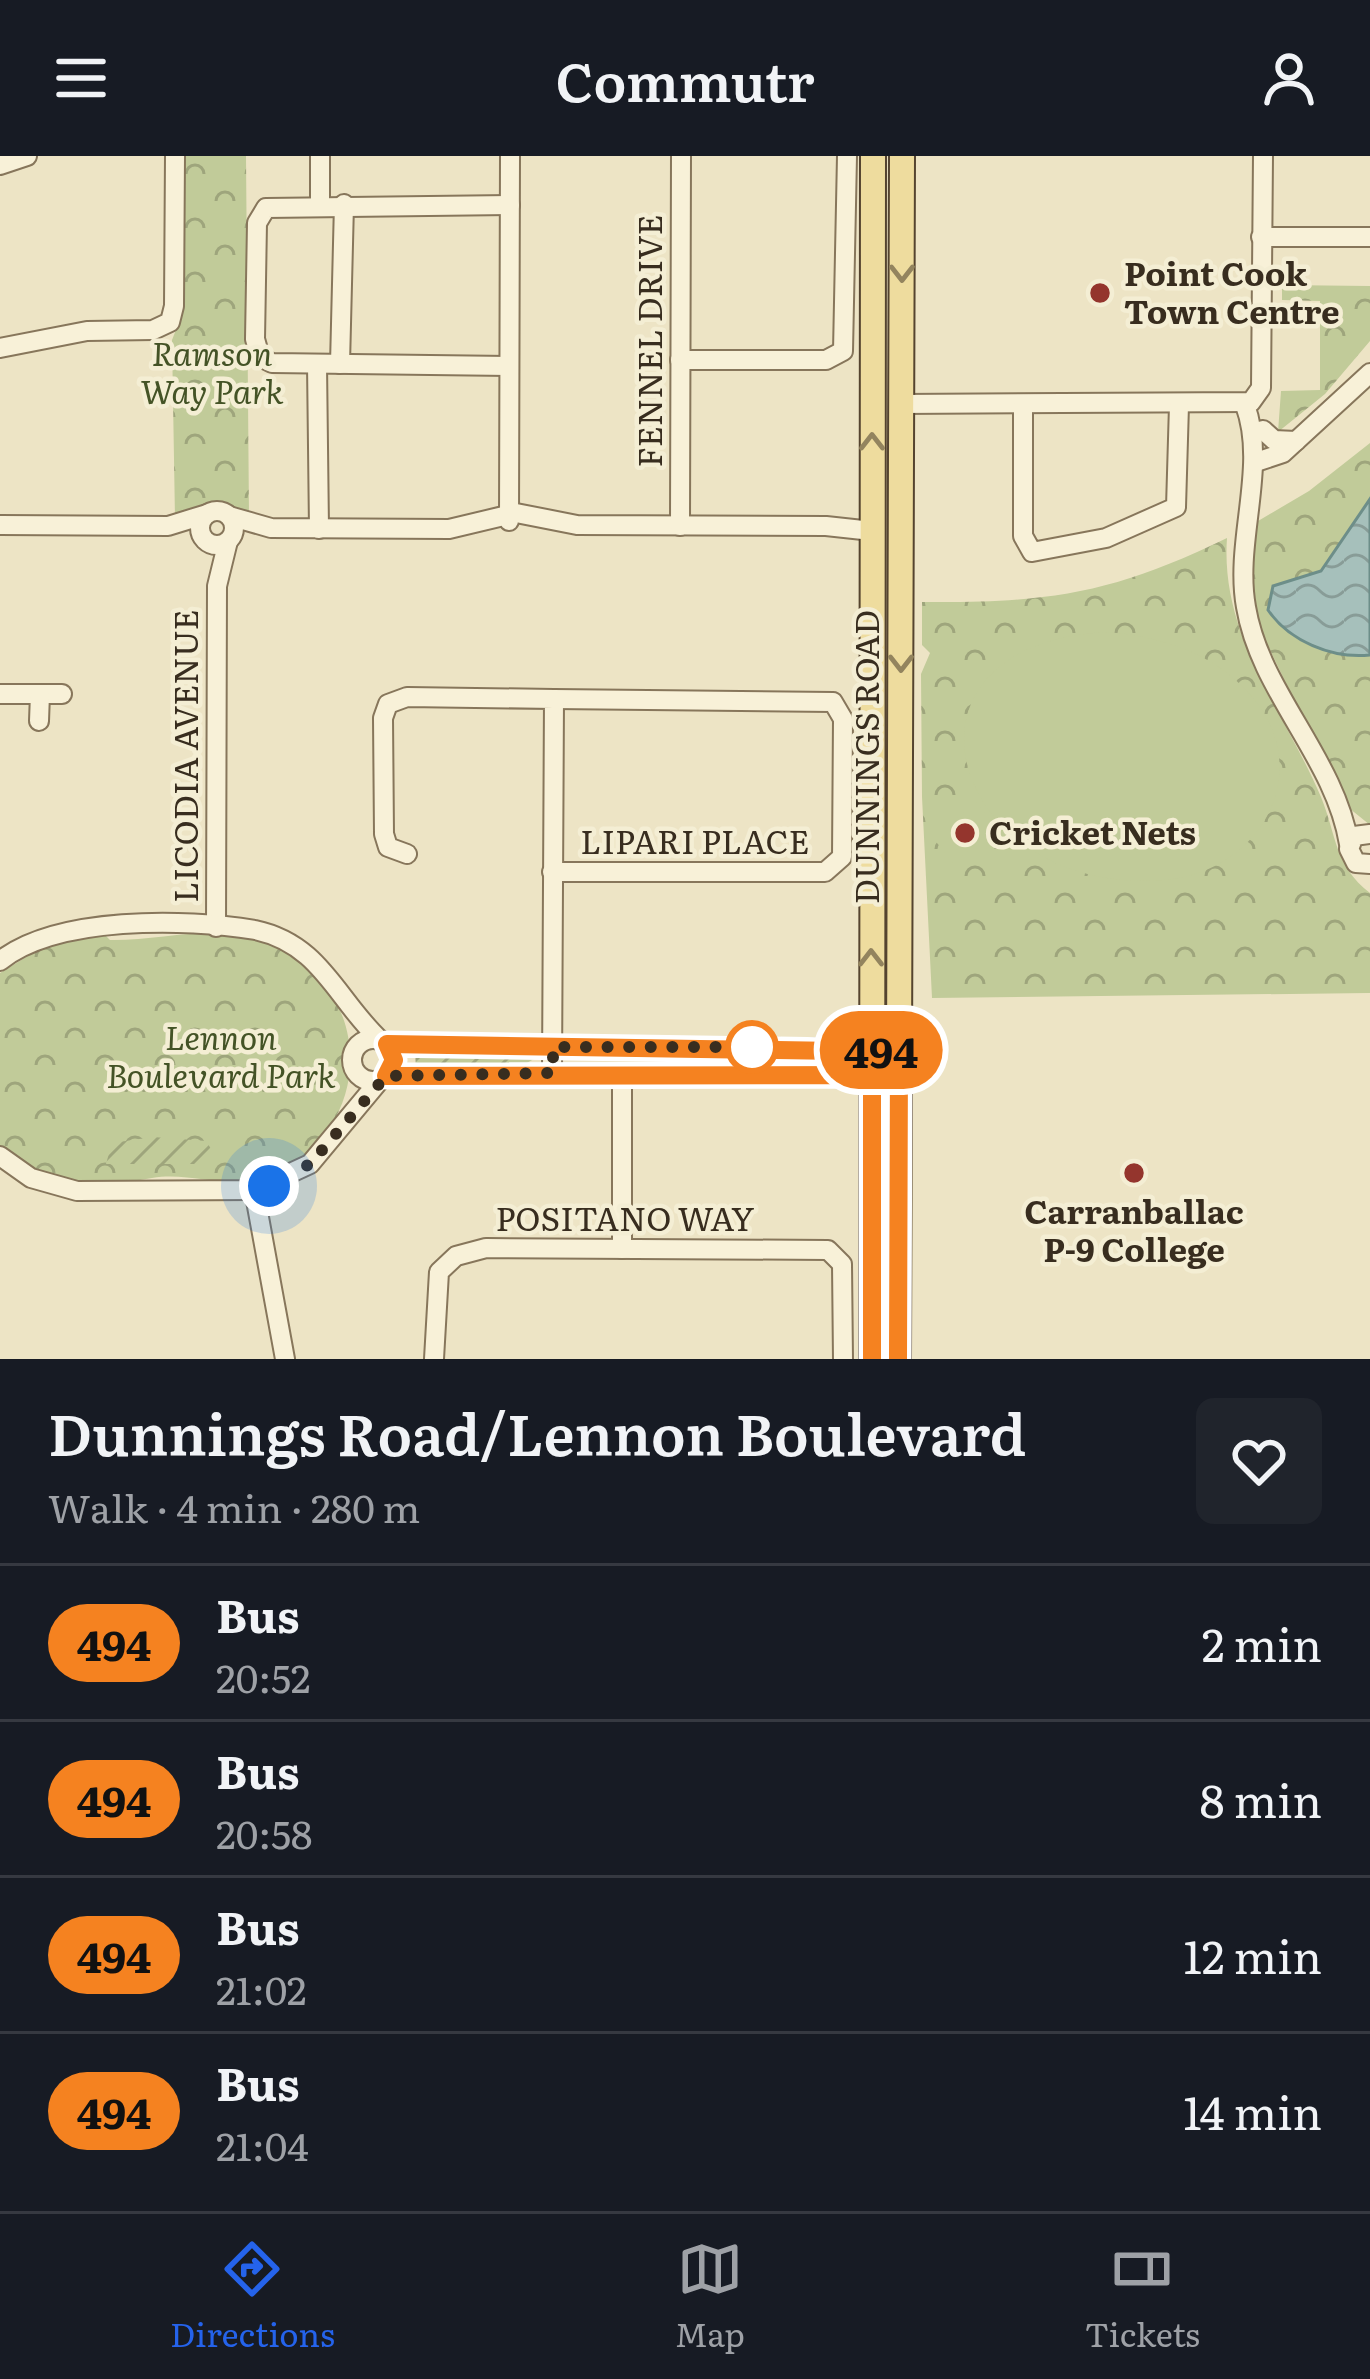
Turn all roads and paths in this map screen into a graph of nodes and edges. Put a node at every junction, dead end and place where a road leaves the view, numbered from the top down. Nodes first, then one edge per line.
1 (27, 156) edge
2 (175, 156) edge
3 (320, 156) edge
4 (509, 156) edge
5 (681, 156) edge
6 (847, 156) edge
7 (873, 156) edge
8 (1263, 156) edge
9 (902, 162) edge
10 (0, 165) edge
11 (320, 204) junction
12 (344, 204) junction
13 (510, 205) junction
14 (873, 227) junction
15 (1370, 236) edge
16 (1261, 237) junction
17 (0, 348) edge
18 (680, 360) junction
19 (317, 364) junction
20 (340, 364) junction
21 (509, 366) junction
22 (1370, 373) edge
23 (1250, 402) junction
24 (902, 404) junction
25 (1023, 405) junction
26 (1179, 405) junction
27 (1263, 430) junction
28 (1296, 442) junction
29 (1254, 467) junction
30 (207, 514) junction
31 (229, 516) junction
32 (509, 520) junction
33 (0, 525) edge
34 (872, 525) junction
35 (901, 525) junction
36 (168, 526) junction
37 (680, 526) junction
38 (271, 528) junction
39 (319, 529) junction
40 (204, 540) junction
41 (229, 540) junction
42 (217, 586) junction
43 (0, 694) edge
44 (40, 694) junction
45 (62, 694) dead end
46 (554, 699) junction
47 (39, 721) dead end
48 (1336, 798) junction
49 (1368, 833) edge
50 (1349, 844) junction
51 (407, 854) dead end
52 (1367, 866) edge
53 (552, 872) junction
54 (216, 927) junction
55 (0, 961) edge
56 (340, 987) junction
57 (383, 1042) junction
58 (553, 1047) junction
59 (354, 1059) junction
60 (872, 1062) junction
61 (899, 1064) junction
62 (553, 1073) junction
63 (622, 1074) junction
64 (383, 1078) junction
65 (342, 1128) junction
66 (2, 1164) edge
67 (254, 1190) junction
68 (622, 1250) junction
69 (285, 1359) edge
70 (434, 1359) edge
71 (843, 1359) edge
72 (872, 1359) edge
73 (898, 1359) edge

1 - 10 street
2 - 17 street
3 - 11 street
4 - 13 street
5 - 18 street, FENNEL DRIVE
6 - 18 street
7 - 14 main road, DUNNINGS ROAD
8 - 16 street
9 - 14 main road
9 -> 24 main road, DUNNINGS ROAD
11 - 12 street
11 - 19 street
12 - 13 street
12 - 20 street
13 - 21 street
34 -> 14 main road, DUNNINGS ROAD
15 - 16 street
16 - 23 street
18 - 37 street, FENNEL DRIVE
19 - 20 street
19 - 39 street
20 - 21 street
21 - 32 street
22 - 28 street
23 - 26 street
23 - 27 street
23 - 29 street
24 - 25 street
24 - 35 main road, DUNNINGS ROAD
25 - 26 street
25 - 26 street
27 - 28 street
27 - 29 street
28 - 29 street
29 - 48 street
30 - 31 street
30 - 36 street
30 - 40 street
31 - 38 street
31 - 41 street
32 - 37 street
32 - 39 street
33 - 36 street
34 - 35 main road
34 - 37 street
60 -> 34 main road, DUNNINGS ROAD
35 -> 61 main road, DUNNINGS ROAD
36 - 40 street
38 - 39 street
38 - 41 street
40 - 41 street
40 - 42 street, LICODIA AVENUE
41 - 42 street, LICODIA AVENUE
42 - 54 street, LICODIA AVENUE
43 - 44 street
44 - 45 street
44 - 47 street
46 - 51 street
46 - 53 street
46 - 53 street, LIPARI PLACE
48 - 49 street
48 - 50 street
49 - 50 street
50 - 52 street
53 - 58 street
54 - 55 street
54 - 56 street
56 - 57 street
56 - 59 street
57 - 58 street
57 - 59 street
57 - 64 street
58 - 60 street
58 - 62 street
59 - 64 street
59 - 65 street
60 - 61 main road
60 - 63 street
60 - 72 main road, DUNNINGS ROAD
61 - 73 main road, DUNNINGS ROAD
62 - 63 street
62 - 64 street
63 - 68 street
64 - 65 street
65 - 67 street
66 - 67 street
67 - 69 street
68 - 70 street, POSITANO WAY
68 - 71 street, POSITANO WAY

